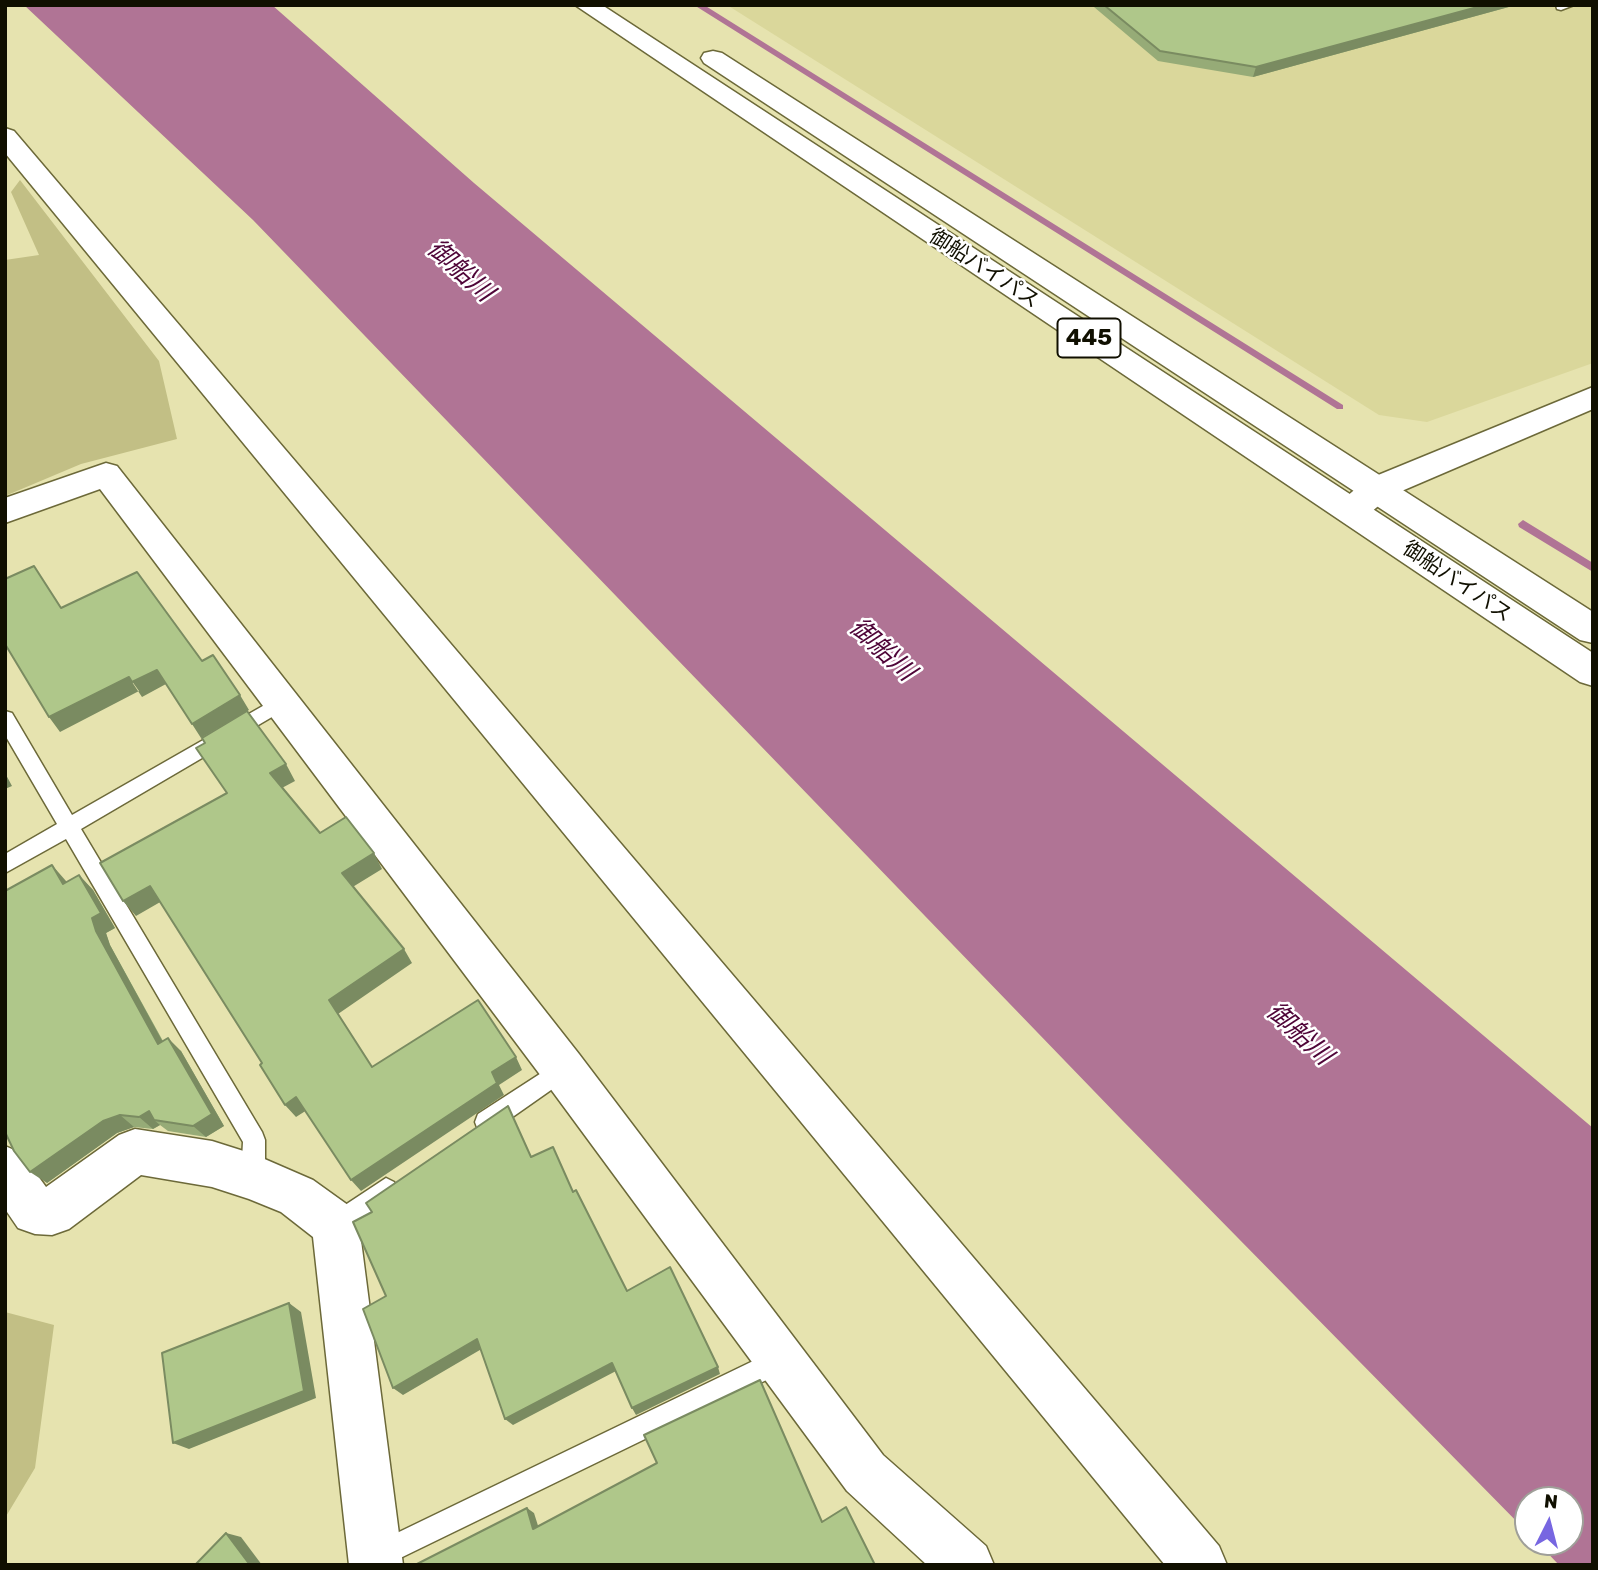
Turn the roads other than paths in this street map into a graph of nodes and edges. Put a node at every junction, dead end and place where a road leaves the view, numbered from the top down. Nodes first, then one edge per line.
1 (586, 5) edge
2 (632, 5) edge
3 (5, 136) edge
4 (1593, 397) edge
5 (1378, 488) junction
6 (5, 511) edge
7 (1351, 511) junction
8 (1593, 630) edge
9 (1593, 672) edge
10 (282, 702) junction
11 (5, 718) edge
12 (71, 828) junction
13 (5, 864) edge
14 (563, 1069) junction
15 (472, 1131) edge
16 (5, 1169) edge
17 (253, 1177) junction
18 (404, 1178) edge
19 (335, 1225) junction
20 (781, 1359) junction
21 (375, 1561) edge
22 (967, 1565) edge
23 (1200, 1565) edge

1 - 7 main road, 御船バイパス / 445
2 - 5 main road, 御船バイパス / 445
3 - 23 main road
4 - 5 main road
5 - 7 main road
5 - 8 main road, 御船バイパス / 445
6 - 10 main road
7 - 9 main road, 御船バイパス / 445
10 - 12 lane
10 - 14 main road
11 - 12 lane
12 - 13 lane
12 - 17 lane
14 - 15 lane
14 - 20 main road
16 - 17 main road
17 - 19 main road
18 - 19 lane
19 - 21 main road
20 - 21 lane
20 - 22 main road

